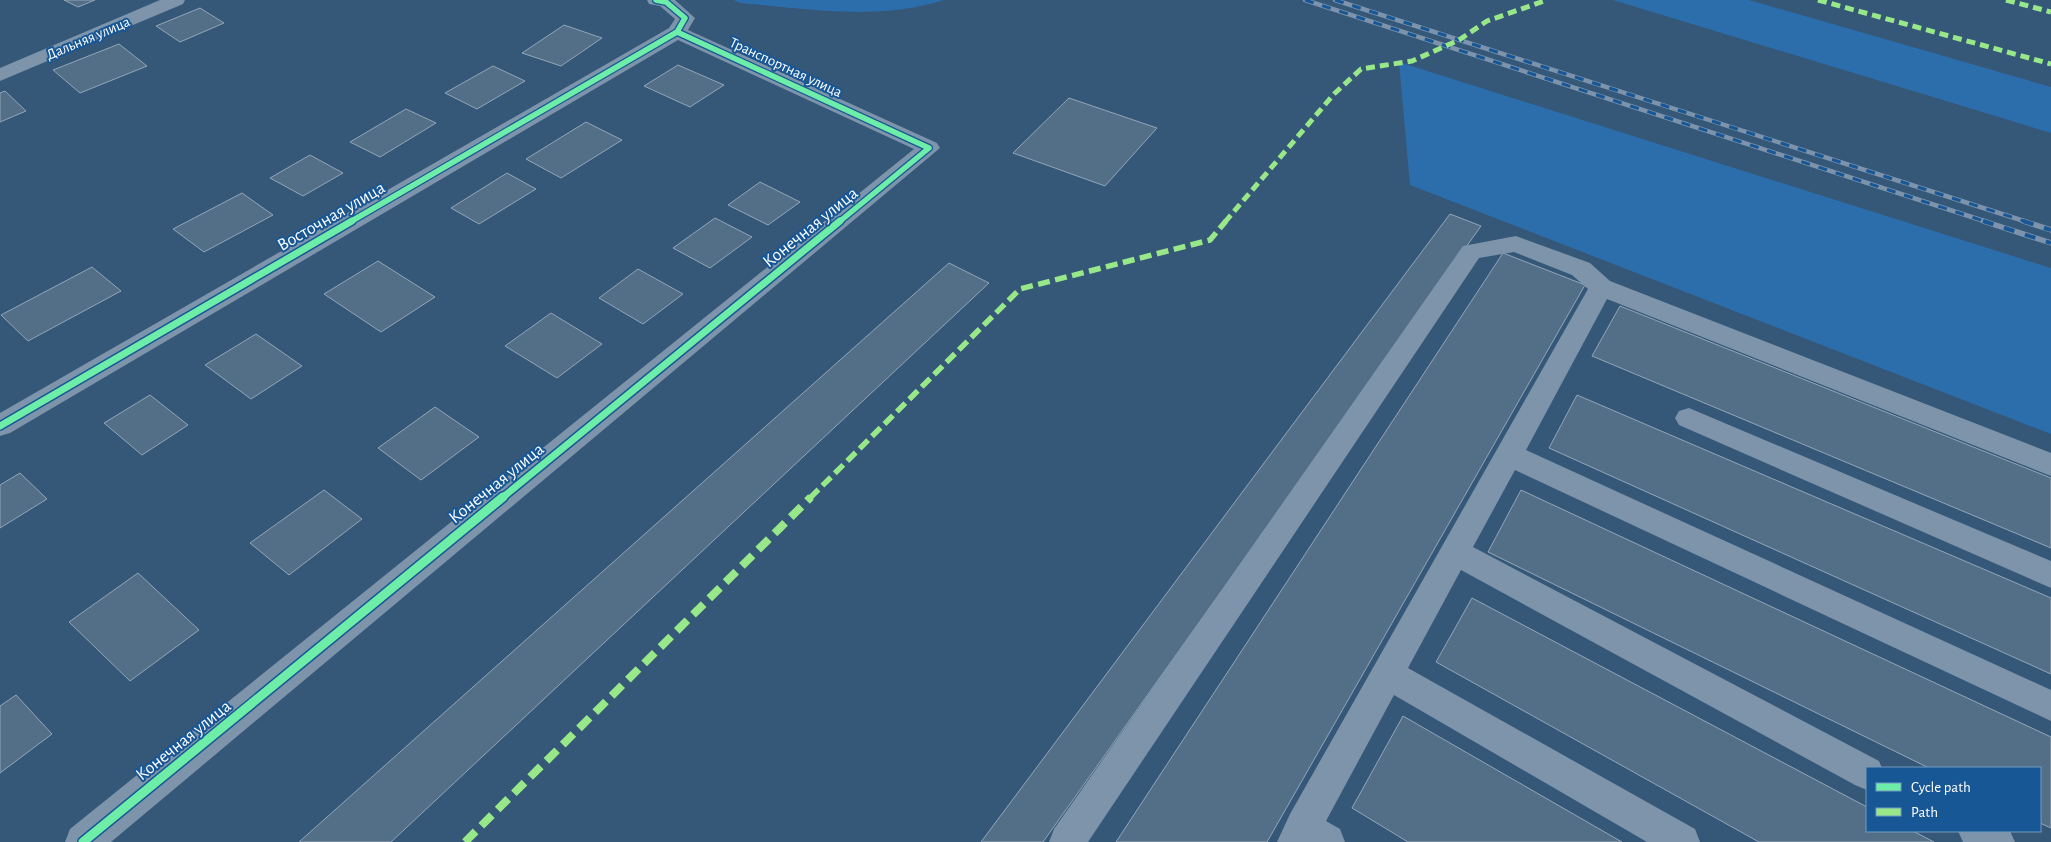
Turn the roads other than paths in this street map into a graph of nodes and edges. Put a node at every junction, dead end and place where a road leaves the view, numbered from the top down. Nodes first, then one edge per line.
1 (176, 0) edge
2 (656, 0) edge
3 (677, 32) junction
4 (0, 75) edge
5 (929, 148) joint
6 (1601, 287) junction
7 (1689, 418) dead end
8 (0, 426) edge
9 (1508, 455) junction
10 (2051, 466) edge
11 (1455, 552) junction
12 (2051, 576) edge
13 (1388, 674) junction
14 (2051, 706) edge
15 (1866, 772) edge
16 (1978, 832) edge
17 (1309, 837) edge
18 (82, 842) edge
19 (1067, 842) edge
20 (1682, 842) edge
21 (1996, 842) edge

1 - 4 street, Дальняя улица
2 - 3 street
3 - 5 street, Транспортная улица
3 - 8 street, Восточная улица
5 - 18 street, Конечная улица
6 - 9 street
6 - 10 street
6 - 19 street
7 - 12 street
9 - 11 street
9 - 14 street
11 - 13 street
11 - 15 street
13 - 17 street
13 - 20 street
16 - 21 street

